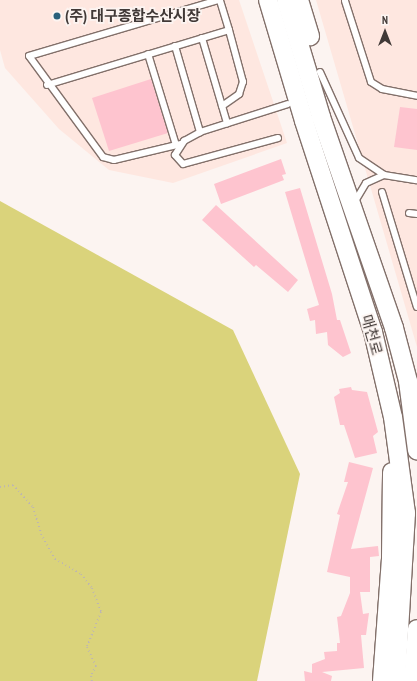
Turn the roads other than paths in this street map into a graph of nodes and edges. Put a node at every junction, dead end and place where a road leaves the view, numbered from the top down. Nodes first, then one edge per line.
1 (219, 0) edge
2 (258, 0) edge
3 (268, 0) edge
4 (286, 0) edge
5 (299, 0) edge
6 (345, 1) dead end
7 (229, 30) junction
8 (202, 38) junction
9 (175, 46) junction
10 (148, 54) junction
11 (320, 72) junction
12 (47, 84) junction
13 (417, 96) edge
14 (288, 104) junction
15 (222, 106) junction
16 (321, 117) junction
17 (304, 122) junction
18 (227, 123) junction
19 (200, 132) junction
20 (278, 138) dead end
21 (179, 144) junction
22 (384, 175) junction
23 (417, 180) edge
24 (382, 192) dead end
25 (352, 207) junction
26 (409, 213) dead end
27 (417, 214) edge
28 (417, 307) edge
29 (408, 381) junction
30 (417, 401) edge
31 (393, 417) junction
32 (417, 450) edge
33 (417, 629) edge
34 (382, 681) edge
35 (396, 681) edge
36 (413, 681) edge

1 - 7 lane
1 - 12 lane
2 - 14 main road
3 - 17 main road, 매천로
4 - 16 main road, 매천로
5 - 11 main road
6 - 13 lane
7 - 8 lane
7 - 15 lane
8 - 9 lane
8 - 15 lane
9 - 10 lane
9 - 19 lane
10 - 12 lane
10 - 21 lane
11 - 16 main road
11 - 22 lane
12 - 21 lane
14 - 17 main road
14 - 18 lane
15 - 18 lane
16 - 25 main road, 매천로
17 - 31 main road, 매천로
18 - 19 lane
19 - 21 lane
20 - 21 lane
22 - 23 lane
22 - 25 lane
24 - 28 lane
25 - 29 main road, 매천로
26 - 27 lane
29 - 30 main road
29 - 32 main road, 매천로
31 - 34 main road
31 - 35 main road, 매천로
33 - 36 main road

